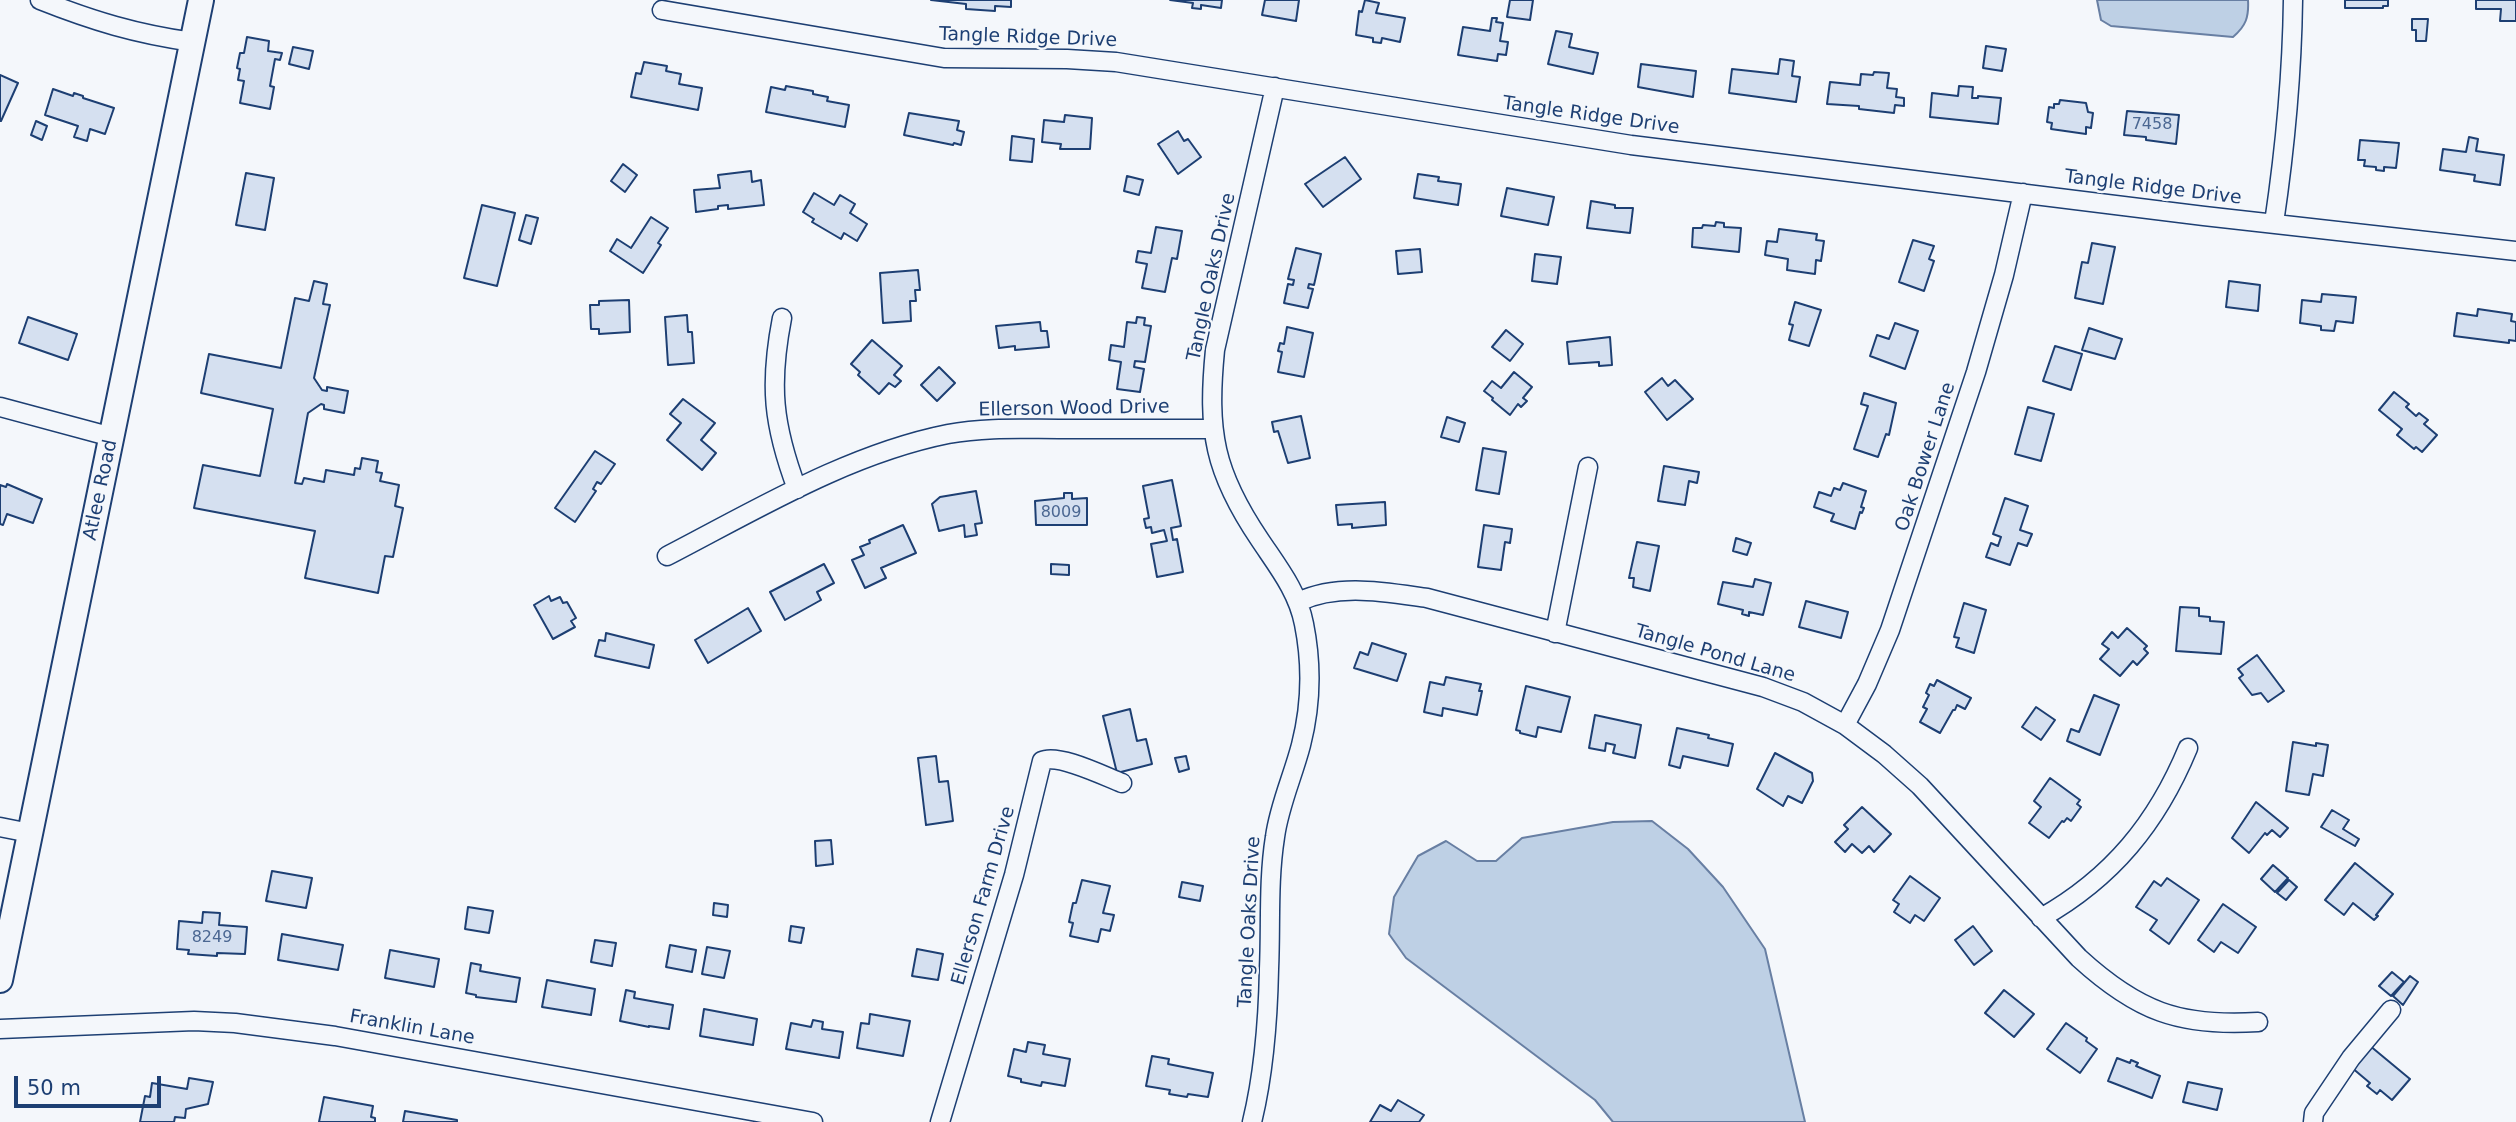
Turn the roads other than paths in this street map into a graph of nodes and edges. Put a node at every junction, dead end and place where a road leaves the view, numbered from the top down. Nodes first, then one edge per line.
1 (40, 0) edge
2 (201, 0) edge
3 (2293, 0) edge
4 (663, 10) dead end
5 (193, 42) junction
6 (1275, 86) junction
7 (2023, 193) junction
8 (2274, 223) junction
9 (2516, 251) edge
10 (782, 318) dead end
11 (0, 407) edge
12 (1213, 429) junction
13 (112, 437) junction
14 (1588, 467) dead end
15 (797, 489) junction
16 (667, 556) dead end
17 (1298, 602) junction
18 (1555, 633) junction
19 (1844, 725) junction
20 (2188, 748) dead end
21 (1122, 783) dead end
22 (0, 827) edge
23 (30, 833) junction
24 (2041, 918) junction
25 (0, 980) edge
26 (2391, 1010) dead end
27 (2259, 1022) dead end
28 (0, 1029) edge
29 (813, 1122) edge
30 (940, 1122) edge
31 (1252, 1122) edge
32 (2312, 1122) edge

1 - 5 street
2 - 5 main road, Atlee Road
3 - 8 street
4 - 6 street, Tangle Ridge Drive
5 - 13 main road, Atlee Road
6 - 7 street, Tangle Ridge Drive
6 - 12 street, Tangle Oaks Drive
7 - 8 street, Tangle Ridge Drive
7 - 19 street, Oak Bower Lane
8 - 9 street, Tangle Ridge Drive
10 - 15 street
11 - 13 street
12 - 15 street, Ellerson Wood Drive
12 - 17 street, Tangle Oaks Drive
13 - 23 main road, Atlee Road
14 - 18 street
15 - 16 street, Ellerson Wood Drive
17 - 18 street, Tangle Pond Lane
17 - 31 street, Tangle Oaks Drive
18 - 19 street, Tangle Pond Lane
19 - 24 street, Tangle Pond Lane
20 - 24 street
21 - 30 street, Ellerson Farm Drive
22 - 23 street
23 - 25 main road, Atlee Road
24 - 27 street, Tangle Pond Lane
26 - 32 street
28 - 29 street, Franklin Lane

